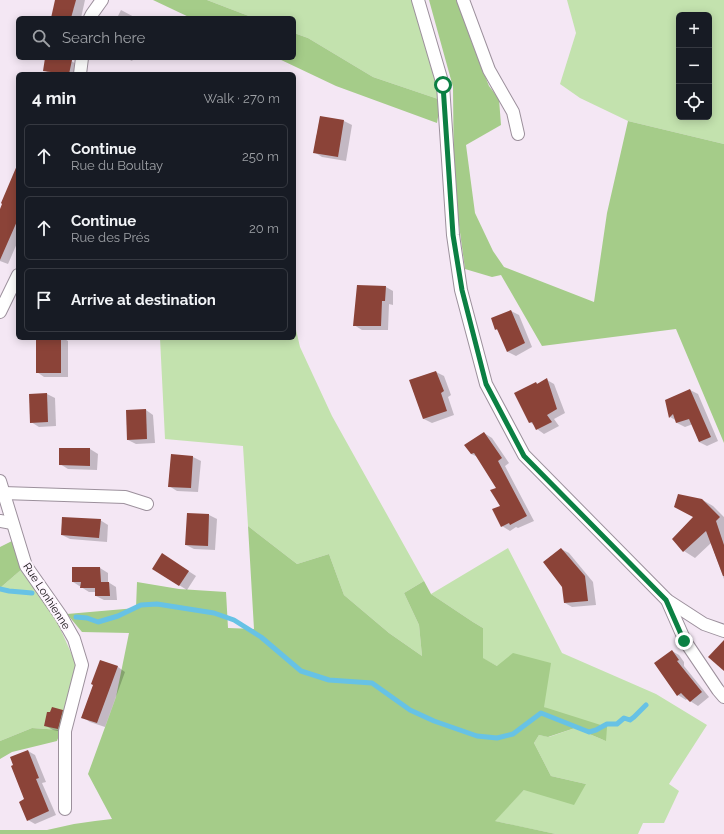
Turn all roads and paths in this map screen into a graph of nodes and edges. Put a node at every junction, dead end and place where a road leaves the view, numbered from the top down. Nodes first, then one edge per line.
1 (102, 0) edge
2 (418, 0) edge
3 (463, 0) edge
4 (91, 16) edge
5 (82, 60) edge
6 (80, 72) edge
7 (518, 134) dead end
8 (16, 279) edge
9 (0, 312) edge
10 (0, 481) edge
11 (3, 493) junction
12 (147, 504) dead end
13 (6, 522) edge
14 (666, 600) junction
15 (724, 631) edge
16 (724, 697) edge
17 (65, 809) dead end

1 - 4 street
2 - 14 street
3 - 7 street
5 - 6 street
8 - 9 street
10 - 11 street, Rue Lonhienne
11 - 12 street
11 - 13 street, Rue Lonhienne
13 - 17 street, Rue Lonhienne
14 - 15 street
14 - 16 street

